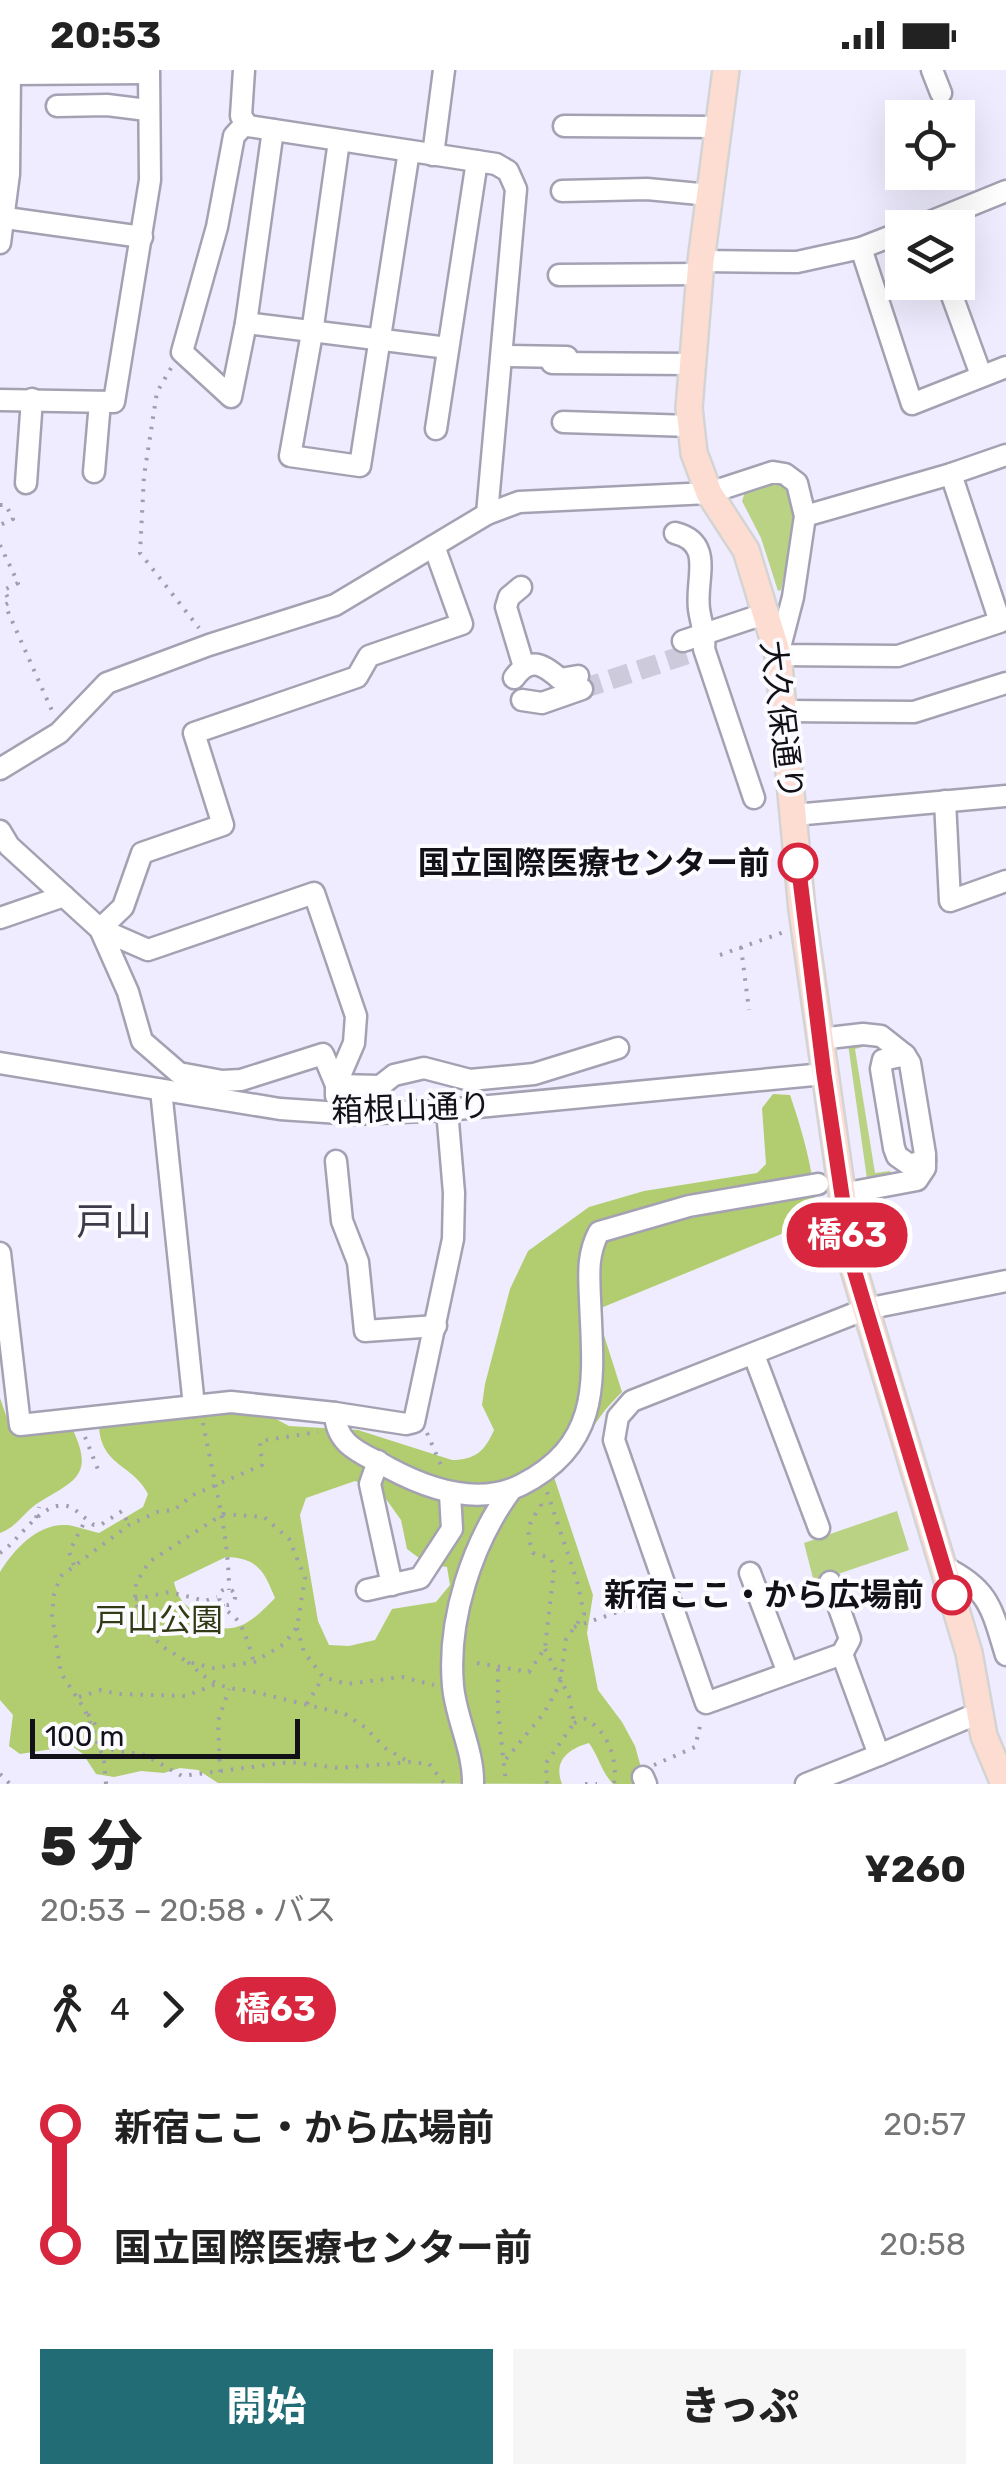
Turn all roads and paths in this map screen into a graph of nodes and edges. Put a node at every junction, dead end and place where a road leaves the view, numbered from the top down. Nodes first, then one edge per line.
1 (244, 70) edge
2 (444, 70) edge
3 (726, 70) edge
4 (932, 70) edge
5 (10, 72) edge
6 (148, 72) edge
7 (941, 94) dead end
8 (57, 106) dead end
9 (146, 110) junction
10 (245, 124) junction
11 (564, 126) dead end
12 (718, 127) junction
13 (273, 130) junction
14 (339, 141) junction
15 (409, 151) junction
16 (434, 155) junction
17 (477, 161) junction
18 (562, 191) dead end
19 (710, 195) junction
20 (1004, 197) edge
21 (967, 210) edge
22 (6, 218) junction
23 (142, 237) junction
24 (885, 239) edge
25 (0, 243) edge
26 (861, 248) junction
27 (701, 268) junction
28 (558, 275) dead end
29 (954, 300) edge
30 (246, 323) junction
31 (312, 334) junction
32 (381, 341) junction
33 (448, 348) junction
34 (182, 352) junction
35 (502, 356) junction
36 (604, 357) dead end
37 (552, 363) dead end
38 (692, 364) junction
39 (1006, 368) edge
40 (981, 376) junction
41 (0, 400) edge
42 (32, 400) junction
43 (100, 402) junction
44 (564, 422) dead end
45 (691, 426) junction
46 (436, 429) dead end
47 (1006, 454) edge
48 (94, 472) dead end
49 (951, 474) junction
50 (26, 482) dead end
51 (708, 493) junction
52 (0, 505) edge
53 (486, 514) junction
54 (806, 516) junction
55 (0, 525) edge
56 (675, 532) dead end
57 (0, 545) edge
58 (434, 546) junction
59 (521, 586) dead end
60 (769, 620) junction
61 (205, 638) dead end
62 (695, 644) junction
63 (778, 655) junction
64 (1006, 683) edge
65 (522, 700) dead end
66 (782, 711) junction
67 (56, 717) dead end
68 (0, 769) edge
69 (1006, 796) edge
70 (754, 798) dead end
71 (945, 801) junction
72 (794, 815) junction
73 (3, 842) edge
74 (1006, 881) edge
75 (64, 896) junction
76 (0, 918) edge
77 (100, 929) junction
78 (784, 932) dead end
79 (741, 948) junction
80 (720, 955) dead end
81 (749, 1010) dead end
82 (820, 1039) junction
83 (618, 1048) dead end
84 (904, 1055) junction
85 (0, 1063) edge
86 (824, 1074) junction
87 (336, 1085) junction
88 (161, 1090) junction
89 (447, 1110) junction
90 (335, 1113) junction
91 (925, 1160) junction
92 (336, 1161) dead end
93 (830, 1189) junction
94 (0, 1253) edge
95 (1006, 1282) edge
96 (866, 1308) junction
97 (436, 1326) junction
98 (754, 1355) junction
99 (194, 1406) junction
100 (335, 1421) junction
101 (414, 1422) junction
102 (92, 1454) dead end
103 (378, 1461) junction
104 (99, 1472) dead end
105 (537, 1477) junction
106 (214, 1485) junction
107 (511, 1490) junction
108 (450, 1494) junction
109 (40, 1507) dead end
110 (223, 1514) junction
111 (36, 1518) junction
112 (86, 1520) junction
113 (129, 1524) junction
114 (820, 1528) dead end
115 (0, 1554) edge
116 (74, 1565) junction
117 (944, 1566) junction
118 (750, 1573) dead end
119 (830, 1582) dead end
120 (392, 1585) junction
121 (229, 1590) junction
122 (367, 1590) dead end
123 (667, 1595) junction
124 (217, 1598) junction
125 (135, 1599) junction
126 (222, 1604) junction
127 (297, 1627) junction
128 (574, 1627) junction
129 (545, 1648) junction
130 (842, 1654) junction
131 (1006, 1655) edge
132 (188, 1662) junction
133 (254, 1662) junction
134 (477, 1663) dead end
135 (498, 1668) junction
136 (788, 1674) junction
137 (323, 1678) junction
138 (216, 1684) junction
139 (560, 1684) junction
140 (229, 1689) junction
141 (453, 1690) junction
142 (77, 1698) junction
143 (706, 1703) junction
144 (306, 1706) junction
145 (85, 1710) junction
146 (979, 1713) junction
147 (574, 1722) junction
148 (694, 1748) dead end
149 (879, 1754) junction
150 (506, 1759) junction
151 (409, 1762) junction
152 (220, 1772) junction
153 (0, 1774) edge
154 (10, 1784) edge
155 (106, 1784) edge
156 (445, 1784) edge
157 (473, 1784) edge
158 (506, 1784) edge
159 (547, 1784) edge
160 (585, 1784) edge
161 (597, 1784) edge
162 (614, 1784) edge
163 (806, 1784) edge
164 (1004, 1784) edge

1 - 10 street
2 - 16 street
3 - 12 main road, 大久保通り
4 - 7 street
5 - 6 street
5 - 22 street
6 - 9 street
8 - 9 street
9 - 23 street
10 - 13 street
10 - 34 street
11 - 12 street
12 - 19 main road, 大久保通り
13 - 14 street
13 - 30 street
14 - 15 street
14 - 31 street
15 - 16 street
15 - 32 street
16 - 17 street
17 - 33 street
17 - 35 street
18 - 19 street
19 - 27 main road, 大久保通り
20 - 21 street
22 - 23 street
22 - 25 street
23 - 43 street
24 - 26 street
26 - 27 street
26 - 40 street
27 - 28 street
27 - 38 main road, 大久保通り
29 - 40 street
30 - 31 street
30 - 34 street
31 - 32 street
31 - 32 street
32 - 33 street
33 - 46 street
34 - 61 path
35 - 36 street
35 - 53 street
37 - 38 street
38 - 45 main road, 大久保通り
39 - 40 street
41 - 42 street
42 - 43 street
42 - 50 street
43 - 48 street
44 - 45 street
45 - 51 main road, 大久保通り
47 - 49 street
49 - 54 street
49 - 63 street
51 - 53 street
51 - 54 street
51 - 60 main road, 大久保通り
52 - 55 path
53 - 58 street
54 - 63 street
56 - 62 street
57 - 67 path
58 - 68 street
58 - 77 street
59 - 65 street
60 - 62 street
60 - 63 main road, 大久保通り
62 - 70 street
63 - 66 main road, 大久保通り
64 - 66 street
66 - 72 main road, 大久保通り
69 - 71 street
71 - 72 street
71 - 74 street
72 - 82 main road, 大久保通り
73 - 75 street
75 - 76 street
75 - 77 street
77 - 87 street
77 - 87 street
78 - 79 path
79 - 80 path
79 - 81 path
82 - 84 street
82 - 86 main road, 大久保通り
83 - 87 street
84 - 91 street
84 - 91 street
85 - 88 street, 箱根山通り
86 - 89 street, 箱根山通り
86 - 93 main road, 大久保通り
87 - 90 street
88 - 90 street, 箱根山通り
88 - 99 street
89 - 90 street, 箱根山通り
89 - 97 street
91 - 93 street
92 - 97 street
93 - 96 main road, 大久保通り
93 - 105 street
94 - 99 street
95 - 96 street
96 - 98 street
96 - 117 main road, 大久保通り
97 - 101 street
98 - 114 street
98 - 123 street
99 - 100 street
99 - 106 path
100 - 101 street
100 - 103 street
100 - 106 path
101 - 108 path
102 - 104 path
103 - 108 street
103 - 120 street
105 - 107 street
105 - 128 path
105 - 129 path
106 - 110 path
106 - 113 path
107 - 108 street
107 - 141 street
108 - 120 street
109 - 111 path
110 - 121 path
110 - 125 path
110 - 127 path
111 - 112 path
111 - 115 path
112 - 113 path
112 - 116 path
113 - 116 path
116 - 142 path
117 - 131 street
117 - 146 main road, 大久保通り
118 - 136 street
119 - 130 street
120 - 122 street
121 - 124 path
121 - 126 path
123 - 128 path
123 - 143 street
124 - 125 path
124 - 126 path
125 - 132 path
126 - 133 path
127 - 133 path
127 - 137 path
128 - 139 path
129 - 135 path
129 - 139 path
130 - 136 street
130 - 149 street
132 - 133 path
132 - 138 path
134 - 135 path
135 - 150 path
136 - 143 street
137 - 141 path
137 - 144 path
138 - 140 path
138 - 142 path
139 - 147 path
139 - 150 path
140 - 144 path
140 - 152 path
141 - 157 street
142 - 145 path
143 - 148 path
144 - 151 path
145 - 152 path
145 - 155 path
146 - 149 street
146 - 164 main road, 大久保通り
147 - 159 path
147 - 162 path
149 - 163 street
150 - 158 path
151 - 152 path
151 - 156 path
153 - 154 path
160 - 161 path

